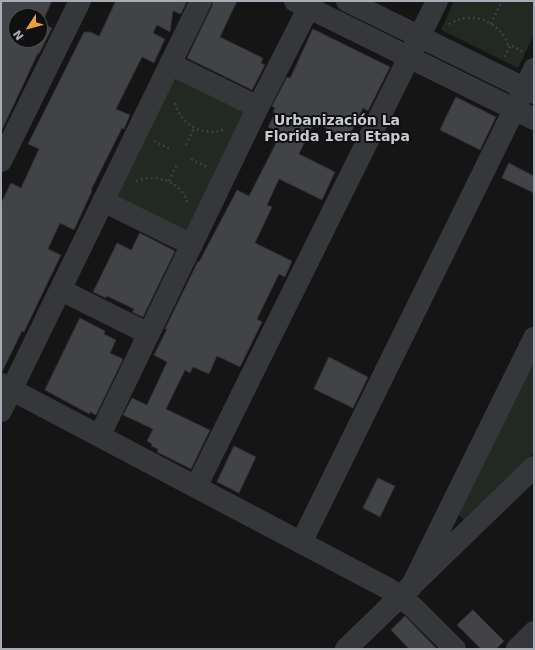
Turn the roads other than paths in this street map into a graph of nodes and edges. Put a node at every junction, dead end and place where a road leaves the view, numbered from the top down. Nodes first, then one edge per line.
1 (80, 1) edge
2 (201, 1) edge
3 (347, 1) edge
4 (437, 1) edge
5 (305, 3) edge
6 (427, 40) junction
7 (409, 58) junction
8 (531, 62) edge
9 (170, 64) junction
10 (529, 90) edge
11 (258, 107) junction
12 (514, 109) junction
13 (534, 119) edge
14 (1, 161) edge
15 (103, 201) junction
16 (192, 245) junction
17 (61, 290) junction
18 (149, 334) junction
19 (534, 338) edge
20 (6, 387) edge
21 (1, 411) edge
22 (100, 435) junction
23 (534, 467) edge
24 (196, 487) junction
25 (301, 543) junction
26 (406, 592) junction
27 (534, 632) edge
28 (346, 649) edge
29 (455, 649) edge
30 (517, 649) edge

1 - 14 street
2 - 9 street
3 - 6 street
4 - 6 street
5 - 7 street
5 - 11 street
6 - 7 street
6 - 10 street
7 - 12 street
7 - 24 street
8 - 10 street
9 - 11 street
9 - 15 street
10 - 12 street
11 - 16 street
12 - 13 street
12 - 25 street
15 - 16 street
15 - 17 street
16 - 18 street
17 - 18 street
17 - 20 street
18 - 22 street
19 - 26 street
20 - 21 street
20 - 22 street
22 - 24 street
23 - 26 street
24 - 25 street
25 - 26 street
26 - 28 street
26 - 29 street
27 - 30 street

